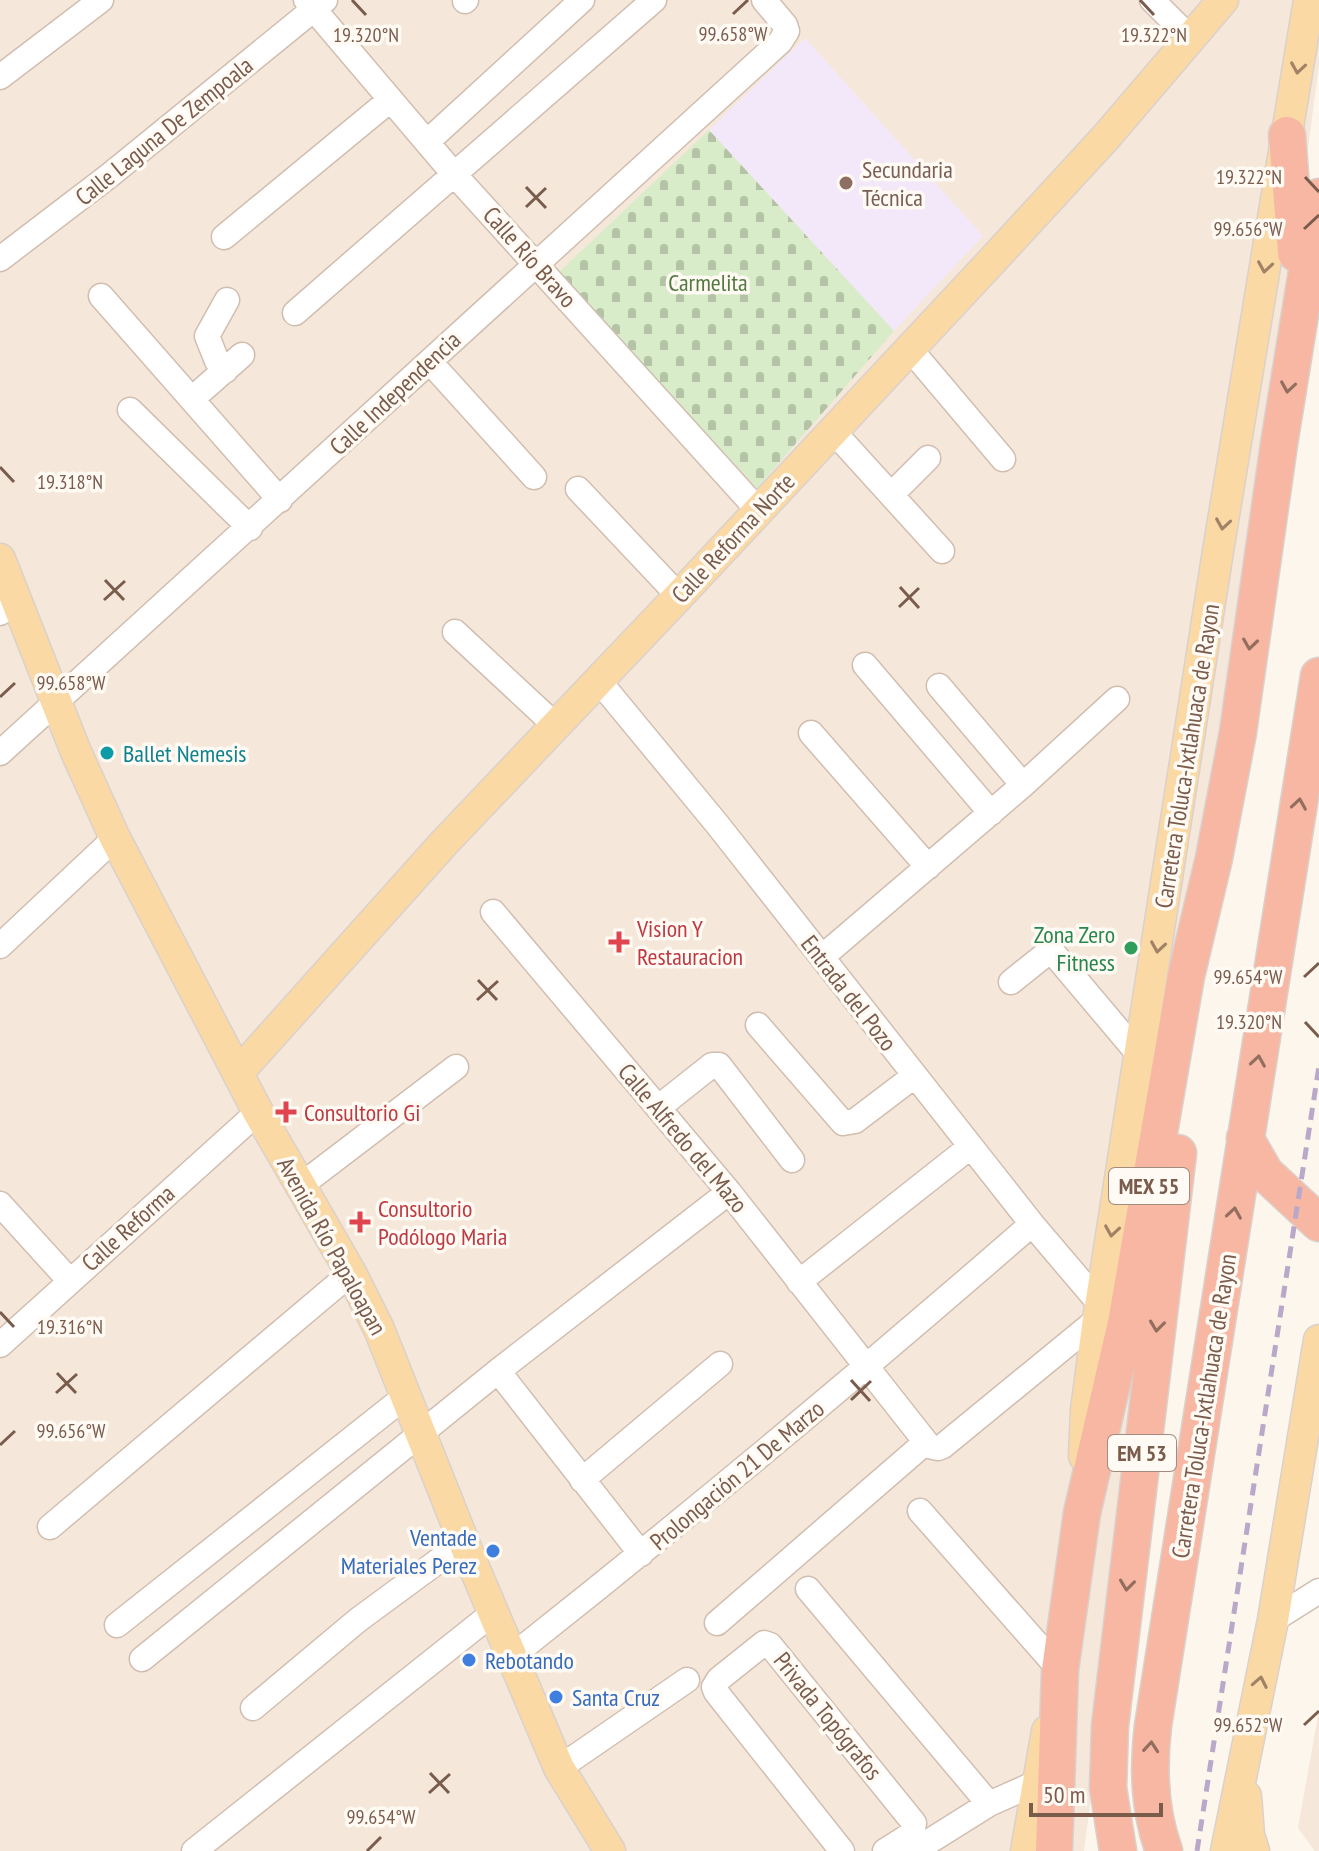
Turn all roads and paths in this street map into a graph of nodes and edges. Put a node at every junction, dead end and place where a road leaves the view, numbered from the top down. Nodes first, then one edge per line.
1 (101, 0) edge
2 (582, 0) edge
3 (654, 0) edge
4 (764, 0) edge
5 (1152, 0) edge
6 (1223, 0) edge
7 (1309, 0) edge
8 (315, 3) edge
9 (1191, 39) junction
10 (0, 77) edge
11 (390, 100) junction
12 (1287, 135) junction
13 (427, 142) junction
14 (453, 173) junction
15 (1319, 197) edge
16 (224, 237) dead end
17 (0, 259) edge
18 (536, 264) junction
19 (101, 296) dead end
20 (227, 300) dead end
21 (1301, 310) junction
22 (295, 313) dead end
23 (910, 349) junction
24 (430, 362) junction
25 (192, 399) junction
26 (130, 410) dead end
27 (833, 431) junction
28 (928, 458) dead end
29 (1003, 459) dead end
30 (534, 477) dead end
31 (578, 489) dead end
32 (892, 494) junction
33 (280, 500) junction
34 (758, 510) junction
35 (250, 528) junction
36 (942, 551) dead end
37 (0, 559) edge
38 (679, 596) junction
39 (8, 607) edge
40 (455, 632) dead end
41 (865, 665) dead end
42 (1319, 676) edge
43 (599, 681) junction
44 (939, 686) dead end
45 (1117, 699) dead end
46 (56, 702) junction
47 (556, 726) junction
48 (811, 733) dead end
49 (0, 753) edge
50 (1023, 785) junction
51 (991, 813) junction
52 (115, 838) junction
53 (1214, 858) junction
54 (928, 867) junction
55 (493, 912) dead end
56 (0, 946) edge
57 (822, 957) junction
58 (1011, 982) dead end
59 (758, 1025) dead end
60 (1141, 1057) junction
61 (456, 1067) dead end
62 (238, 1073) junction
63 (913, 1077) junction
64 (659, 1107) junction
65 (258, 1112) junction
66 (1245, 1138) junction
67 (970, 1147) junction
68 (792, 1160) dead end
69 (300, 1186) junction
70 (729, 1192) junction
71 (0, 1204) edge
72 (1319, 1223) edge
73 (1032, 1224) junction
74 (351, 1273) junction
75 (70, 1281) junction
76 (799, 1282) junction
77 (1099, 1311) junction
78 (1319, 1340) edge
79 (0, 1345) edge
80 (720, 1364) dead end
81 (866, 1369) junction
82 (498, 1371) junction
83 (407, 1395) junction
84 (422, 1434) junction
85 (930, 1445) junction
86 (582, 1480) junction
87 (920, 1511) dead end
88 (1082, 1513) junction
89 (50, 1527) dead end
90 (464, 1542) junction
91 (641, 1554) junction
92 (808, 1589) dead end
93 (1319, 1591) edge
94 (493, 1613) junction
95 (1273, 1620) junction
96 (717, 1623) dead end
97 (117, 1625) dead end
98 (511, 1657) junction
99 (142, 1659) dead end
100 (1060, 1670) junction
101 (687, 1680) dead end
102 (253, 1708) dead end
103 (1245, 1758) junction
104 (559, 1768) junction
105 (1036, 1783) junction
106 (989, 1804) junction
107 (194, 1851) edge
108 (610, 1851) edge
109 (842, 1851) edge
110 (885, 1851) edge
111 (914, 1851) edge
112 (1026, 1851) edge
113 (1054, 1851) edge
114 (1118, 1851) edge
115 (1164, 1851) edge
116 (1226, 1851) edge
117 (1254, 1851) edge

1 - 10 street
2 - 13 street
3 - 14 street
4 - 18 street, Calle Independencia
5 - 9 street
6 - 9 main road, Calle Reforma Norte
7 -> 12 main road, Carretera Toluca-Ixtlahuaca de Rayon
8 - 11 street, Calle Río Bravo
8 - 17 street, Calle Laguna De Zempoala
9 - 23 main road, Calle Reforma Norte
11 - 13 street, Calle Río Bravo
11 - 16 street
12 - 21 highway
12 -> 60 main road, Carretera Toluca-Ixtlahuaca de Rayon
13 - 14 street, Calle Río Bravo
14 - 18 street, Calle Río Bravo
14 - 22 street
15 - 21 highway, Carretera Toluca-Ixtlahuaca de Rayon / MEX 55
18 - 24 street, Calle Independencia
18 - 34 street, Calle Río Bravo
19 - 25 street
20 - 25 street
21 -> 53 highway, Carretera Toluca-Ixtlahuaca de Rayon / MEX 55
23 - 27 main road, Calle Reforma Norte
23 - 29 street
24 - 30 street
24 - 33 street, Calle Independencia
25 - 33 street
26 - 35 street
27 - 32 street
27 - 34 main road, Calle Reforma Norte
28 - 32 street
31 - 38 street
32 - 36 street
33 - 35 street, Calle Independencia
34 - 38 main road, Calle Reforma Norte
35 - 46 street, Calle Independencia
37 - 39 main road, Avenida Río Papaloapan
38 - 43 main road, Calle Reforma Norte
39 - 46 main road, Avenida Río Papaloapan
40 - 47 street
41 - 51 street
66 -> 42 highway, Carretera Toluca-Ixtlahuaca de Rayon
43 - 47 main road, Calle Reforma Norte
43 - 57 street, Entrada del Pozo
44 - 50 street
45 - 50 street
46 - 49 street, Calle Independencia
46 - 52 main road, Avenida Río Papaloapan
47 - 62 main road, Calle Reforma Norte
48 - 54 street
50 - 51 street
51 - 54 street
52 - 56 street
52 - 62 main road, Avenida Río Papaloapan
53 - 88 highway, Carretera Toluca-Ixtlahuaca de Rayon / MEX 55
53 -> 114 highway, EM 53
54 - 57 street
55 - 64 street, Calle Alfredo del Mazo
57 - 63 street, Entrada del Pozo
58 - 60 street
59 - 63 street
60 -> 77 main road, Carretera Toluca-Ixtlahuaca de Rayon
61 - 69 street
62 - 65 main road, Avenida Río Papaloapan
63 - 67 street, Entrada del Pozo
64 - 68 street
64 - 70 street, Calle Alfredo del Mazo
65 - 69 main road, Avenida Río Papaloapan
65 - 75 street, Calle Reforma
66 - 72 highway
115 -> 66 highway, Carretera Toluca-Ixtlahuaca de Rayon
67 - 73 street, Entrada del Pozo
67 - 76 street
69 - 74 main road, Avenida Río Papaloapan
70 - 76 street, Calle Alfredo del Mazo
70 - 82 street
71 - 75 street
73 - 77 street, Entrada del Pozo
73 - 81 street, Prolongación 21 De Marzo
74 - 83 main road, Avenida Río Papaloapan
74 - 89 street
75 - 79 street, Calle Reforma
76 - 81 street, Calle Alfredo del Mazo
77 - 85 street
77 - 88 main road, Carretera Toluca-Ixtlahuaca de Rayon
78 - 95 main road
80 - 86 street
81 - 85 street, Calle Alfredo del Mazo
81 - 91 street, Prolongación 21 De Marzo
82 - 84 street
82 - 86 street
83 - 84 main road, Avenida Río Papaloapan
83 - 97 street
84 - 90 main road, Avenida Río Papaloapan
84 - 99 street
85 - 96 street
86 - 91 street
87 - 100 street
88 - 100 highway, Carretera Toluca-Ixtlahuaca de Rayon / MEX 55
90 - 94 main road, Avenida Río Papaloapan
90 - 102 street
91 - 98 street, Prolongación 21 De Marzo
92 - 106 street
93 - 95 street
94 - 98 main road, Avenida Río Papaloapan
94 - 107 street
103 -> 95 main road
98 - 104 main road, Avenida Río Papaloapan
100 - 105 main road, MEX 55
100 - 113 highway, MEX 55
101 - 104 street
103 - 116 main road
103 - 117 main road
104 - 108 main road, Avenida Río Papaloapan
105 - 106 street
105 - 112 main road, MEX 55
106 - 111 street
109 - 110 street, Privada Topógrafos

